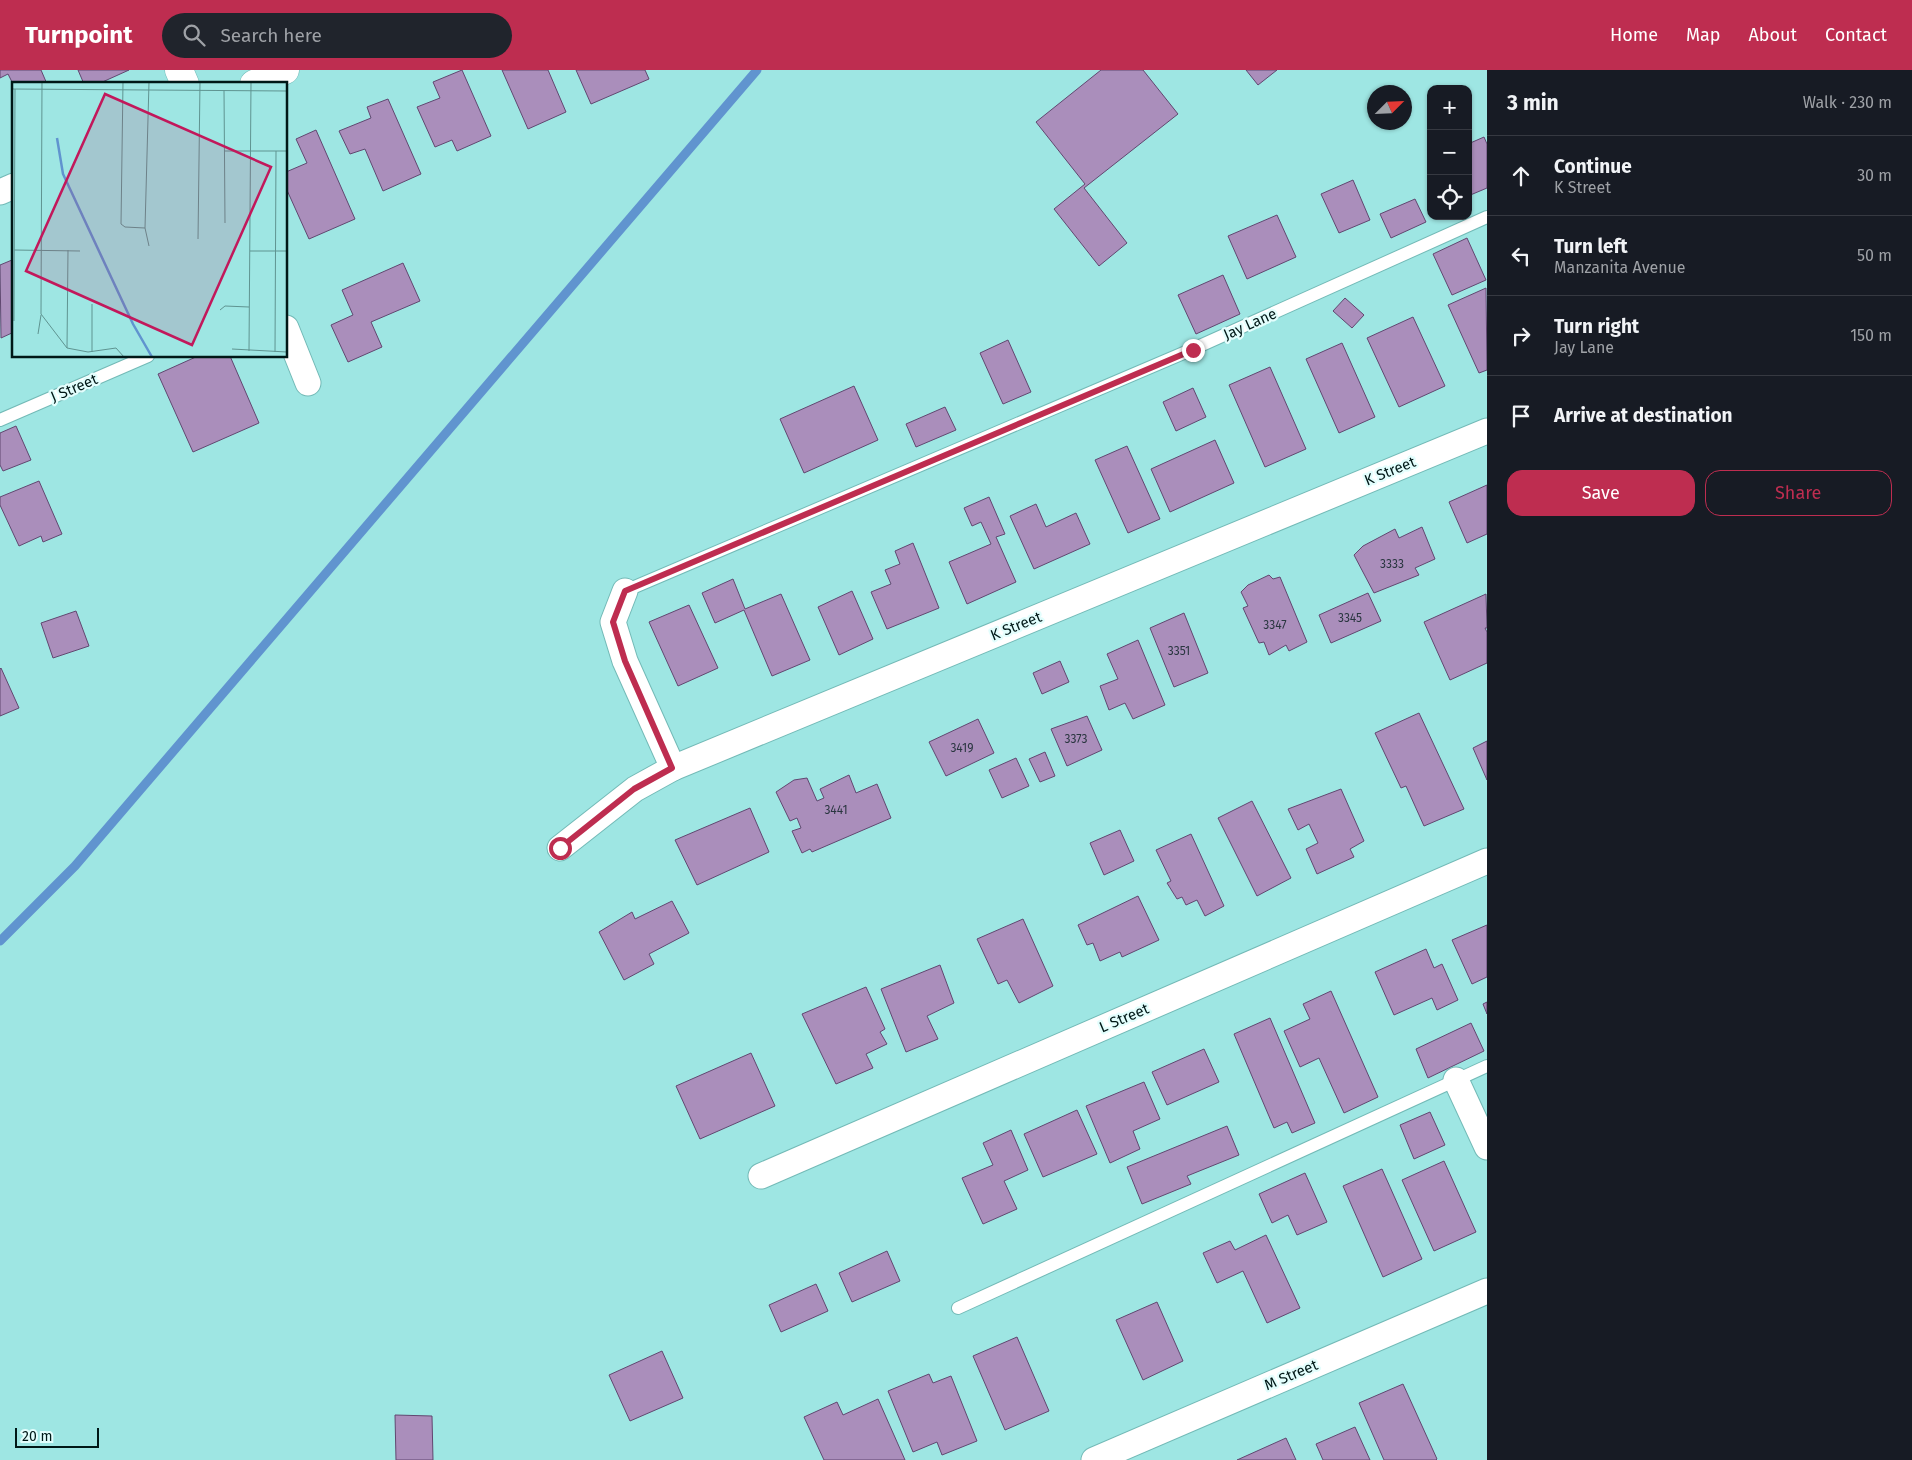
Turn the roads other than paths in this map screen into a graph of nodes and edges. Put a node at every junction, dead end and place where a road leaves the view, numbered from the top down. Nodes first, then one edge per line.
1 (179, 70) edge
2 (285, 70) edge
3 (183, 82) edge
4 (258, 82) edge
5 (12, 187) edge
6 (0, 192) edge
7 (1487, 217) edge
8 (288, 333) edge
9 (143, 358) edge
10 (308, 383) dead end
11 (0, 420) edge
12 (1487, 431) edge
13 (625, 591) joint
14 (672, 768) junction
15 (560, 848) dead end
16 (1487, 861) edge
17 (1487, 1066) edge
18 (1456, 1080) junction
19 (1487, 1147) edge
20 (760, 1176) dead end
21 (1487, 1291) edge
22 (958, 1308) dead end
23 (1094, 1460) edge

1 - 3 street
2 - 4 street
5 - 6 street
7 - 13 lane, Jay Lane
8 - 10 street
9 - 11 lane, J Street
12 - 14 street, K Street
13 - 14 street
14 - 15 street, K Street
16 - 20 street, L Street
17 - 18 lane
18 - 19 street
18 - 22 lane
21 - 23 street, M Street

